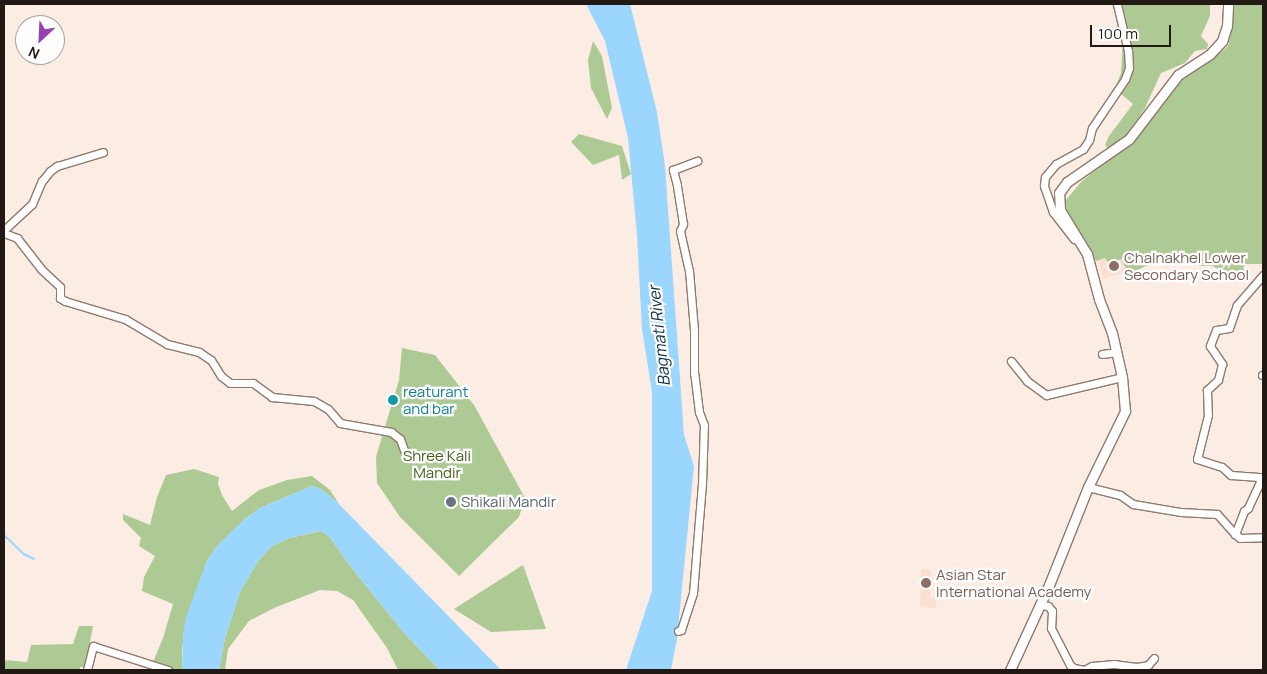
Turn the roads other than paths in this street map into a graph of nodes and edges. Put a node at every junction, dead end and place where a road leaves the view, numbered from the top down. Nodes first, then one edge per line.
1 (1117, 4) edge
2 (1228, 4) edge
3 (103, 152) dead end
4 (697, 161) dead end
5 (4, 231) edge
6 (1087, 254) junction
7 (1263, 276) edge
8 (1117, 352) junction
9 (1102, 354) dead end
10 (1011, 361) dead end
11 (1122, 377) junction
12 (404, 450) dead end
13 (1088, 487) junction
14 (1235, 534) junction
15 (1263, 537) edge
16 (1041, 604) junction
17 (678, 630) dead end
18 (1154, 658) dead end
19 (87, 670) edge
20 (168, 670) edge
21 (1010, 670) edge

1 - 6 street
2 - 6 main road
3 - 5 street
4 - 17 street
5 - 12 street
6 - 8 main road
7 - 14 street
8 - 9 street
8 - 11 main road
10 - 11 street
11 - 13 main road
13 - 14 street
13 - 16 main road
14 - 15 street
16 - 18 street
16 - 21 main road
19 - 20 street

